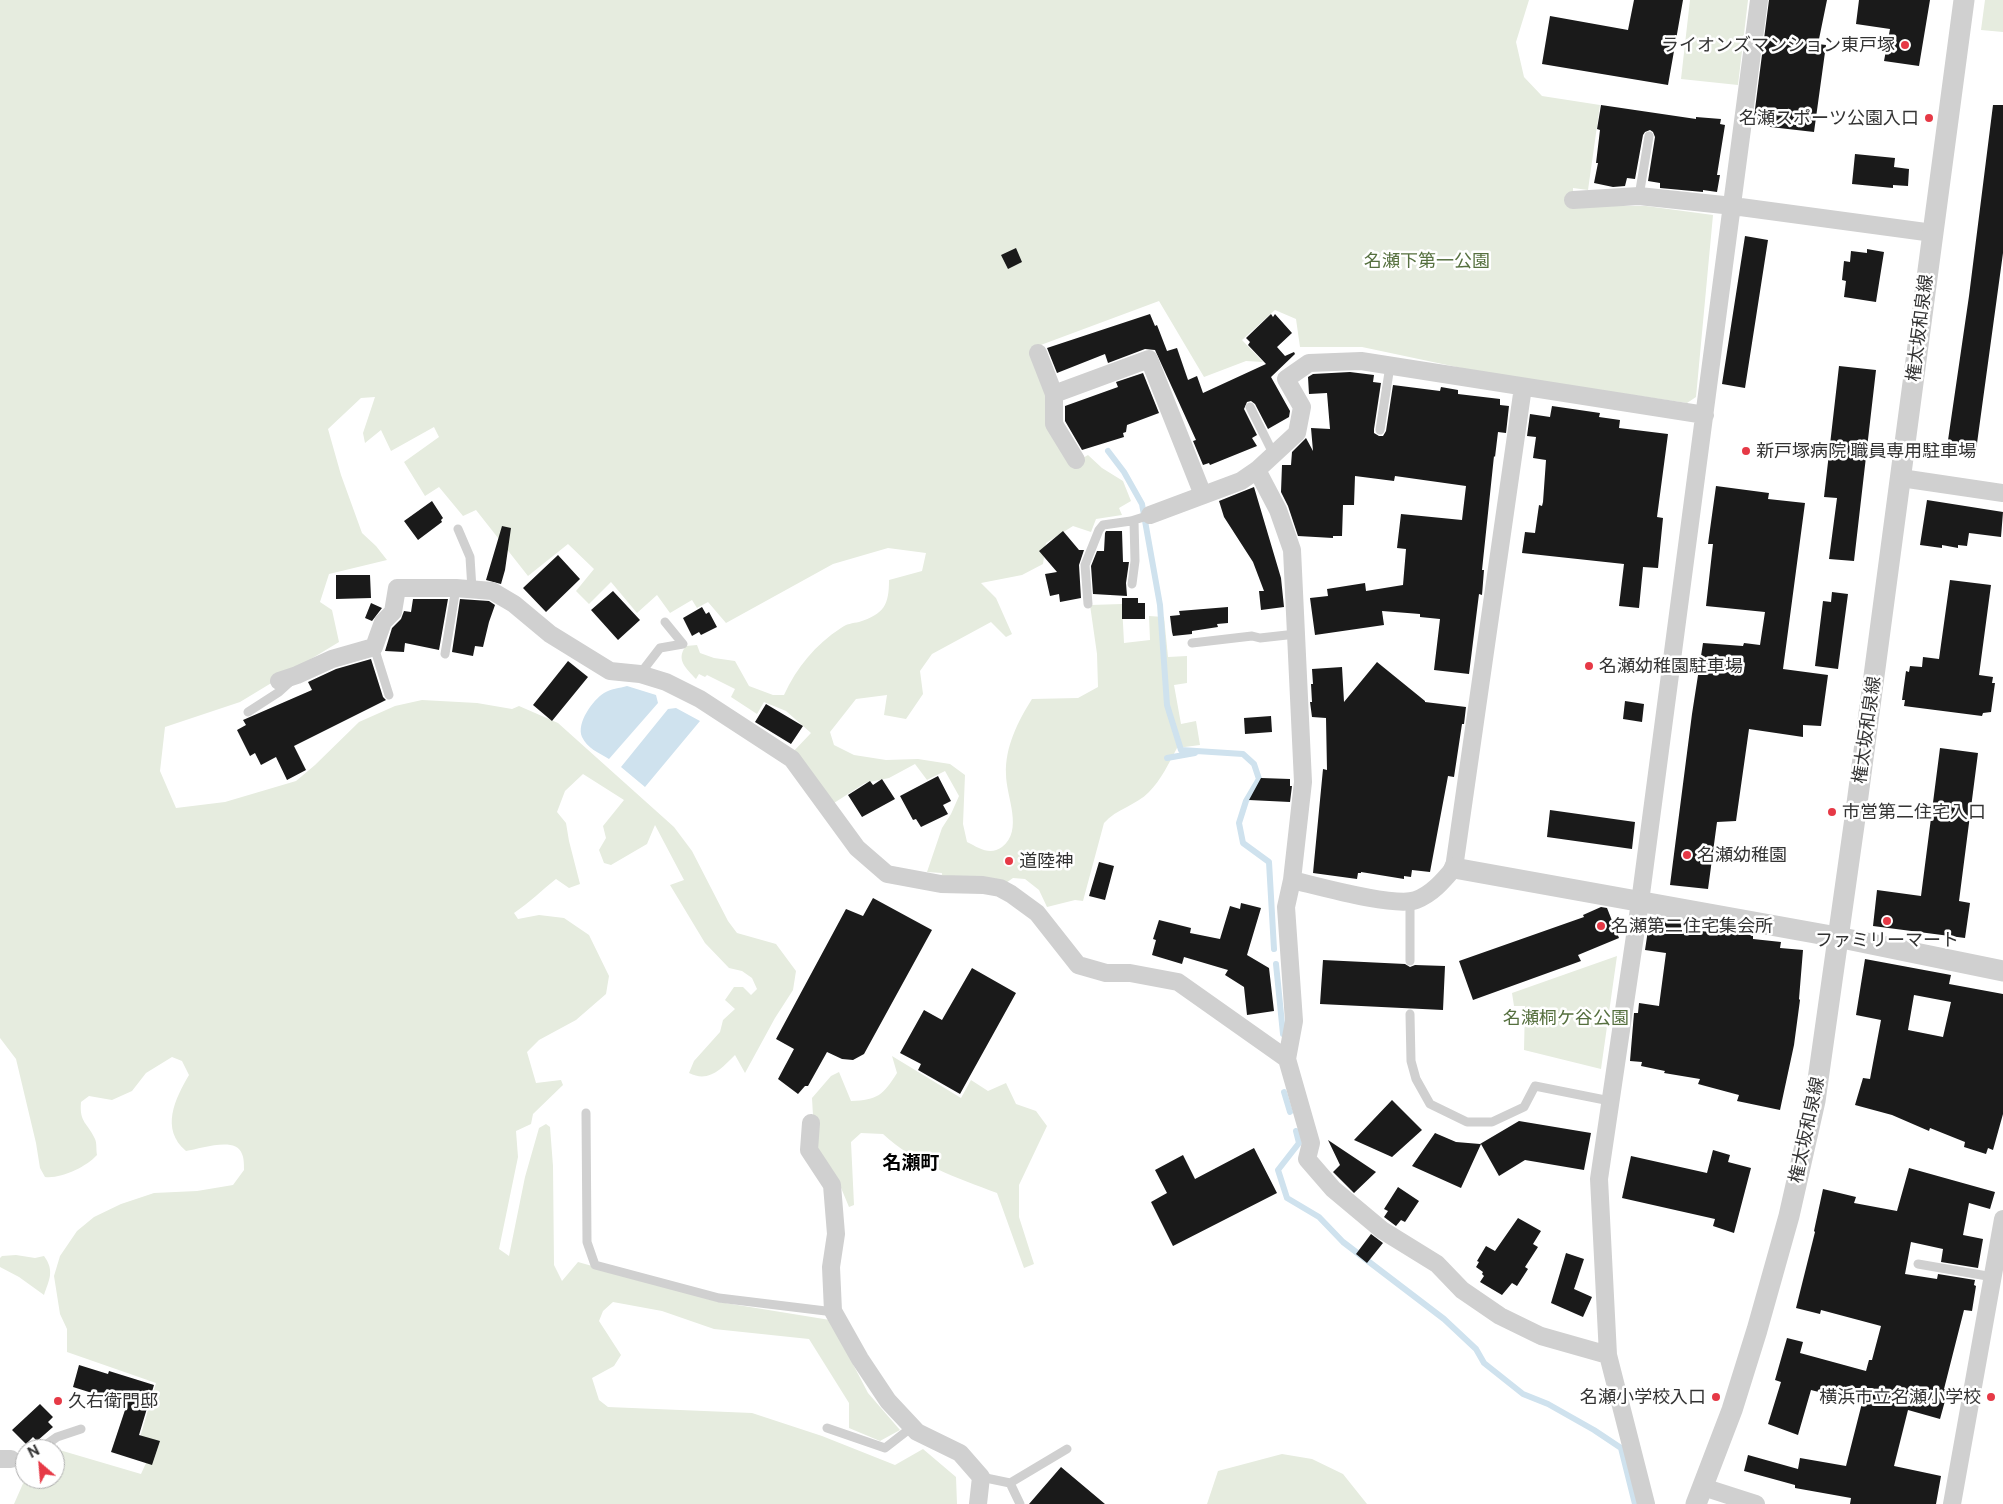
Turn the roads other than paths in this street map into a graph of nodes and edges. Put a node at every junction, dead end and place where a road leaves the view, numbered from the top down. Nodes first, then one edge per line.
1 (1759, 0) edge
2 (1964, 0) edge
3 (1649, 136) dead end
4 (1638, 196) junction
5 (1573, 200) dead end
6 (1733, 206) junction
7 (1933, 233) junction
8 (1038, 353) dead end
9 (1390, 366) junction
10 (1523, 387) junction
11 (1054, 394) junction
12 (1250, 407) dead end
13 (1705, 415) junction
14 (1380, 430) dead end
15 (1274, 455) junction
16 (1076, 460) dead end
17 (1256, 470) junction
18 (1901, 478) junction
19 (2003, 493) edge
20 (1203, 495) junction
21 (1142, 518) junction
22 (458, 529) dead end
23 (1132, 584) dead end
24 (464, 588) junction
25 (1088, 604) dead end
26 (665, 622) dead end
27 (1296, 634) junction
28 (1192, 643) dead end
29 (374, 647) junction
30 (444, 654) dead end
31 (640, 674) junction
32 (297, 675) junction
33 (280, 681) dead end
34 (389, 694) dead end
35 (248, 712) dead end
36 (1454, 868) junction
37 (1292, 880) junction
38 (1410, 901) junction
39 (1640, 902) junction
40 (1837, 938) junction
41 (1410, 961) dead end
42 (2003, 971) edge
43 (1410, 1014) dead end
44 (1287, 1059) junction
45 (1610, 1101) junction
46 (586, 1113) dead end
47 (811, 1123) dead end
48 (2003, 1219) edge
49 (1918, 1264) dead end
50 (1998, 1278) edge
51 (834, 1312) junction
52 (1608, 1355) junction
53 (912, 1427) junction
54 (828, 1428) dead end
55 (81, 1429) dead end
56 (54, 1439) edge
57 (1067, 1448) dead end
58 (981, 1477) junction
59 (1010, 1483) junction
60 (1699, 1495) edge
61 (978, 1504) edge
62 (1020, 1504) edge
63 (1646, 1504) edge
64 (1756, 1504) edge
65 (1952, 1504) edge

1 - 6 street
2 - 7 street, 権太坂和泉線
3 - 4 lane
4 - 5 street
4 - 6 street
6 - 7 street
6 - 13 street
7 - 18 street, 権太坂和泉線
8 - 11 street
9 - 10 street
9 - 14 lane
9 - 15 street
10 - 13 street
10 - 36 street
11 - 16 street
11 - 20 street
12 - 15 lane
13 - 39 street
15 - 17 street
17 - 20 street
17 - 27 street
18 - 19 street
18 - 40 street, 権太坂和泉線
20 - 21 street
21 - 23 lane
21 - 25 lane
22 - 24 lane
24 - 29 street
24 - 30 lane
24 - 31 street
26 - 31 lane
27 - 28 lane
27 - 37 street
29 - 32 street
29 - 34 lane
31 - 44 street
32 - 33 street
32 - 35 lane
36 - 38 street
36 - 39 street
37 - 38 street
37 - 44 street
38 - 41 lane
39 - 40 street
39 - 45 street
40 - 42 street
40 - 60 street, 権太坂和泉線
43 - 45 lane
44 - 52 street
45 - 52 street
46 - 51 lane
47 - 51 street
48 - 50 street
49 - 50 lane
50 - 65 street
51 - 53 street
52 - 63 street
53 - 54 lane
53 - 58 street
55 - 56 lane
57 - 59 lane
58 - 59 lane
58 - 61 street
59 - 62 lane
60 - 64 street

